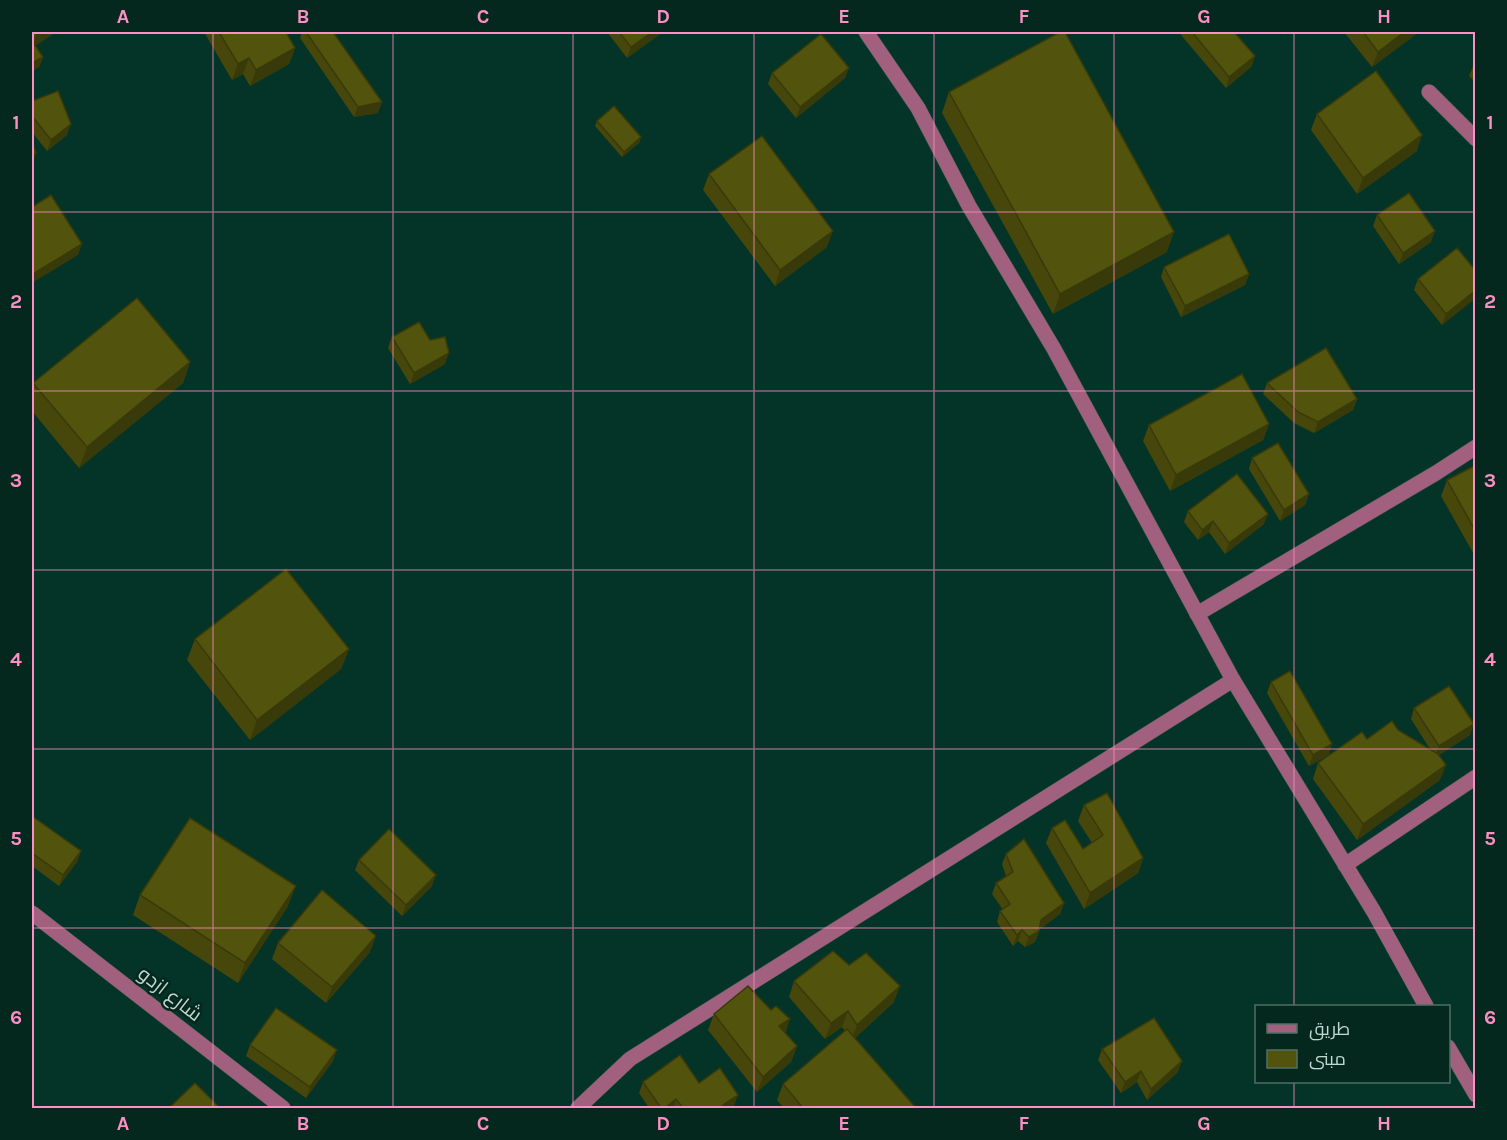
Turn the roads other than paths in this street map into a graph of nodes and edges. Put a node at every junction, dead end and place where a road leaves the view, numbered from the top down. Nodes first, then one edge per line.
1 (866, 32) edge
2 (1429, 92) dead end
3 (1476, 140) edge
4 (1476, 447) edge
5 (1197, 614) junction
6 (1233, 680) junction
7 (1476, 777) edge
8 (1345, 865) junction
9 (32, 913) edge
10 (1425, 1005) edge
11 (1450, 1049) edge
12 (1476, 1095) edge
13 (283, 1108) edge
14 (578, 1108) edge

1 - 5 street
2 - 3 street
4 - 5 street
5 - 6 street
6 - 8 street
6 - 14 street
7 - 8 street
8 - 10 street
9 - 13 street, شارع ازدو
11 - 12 street

